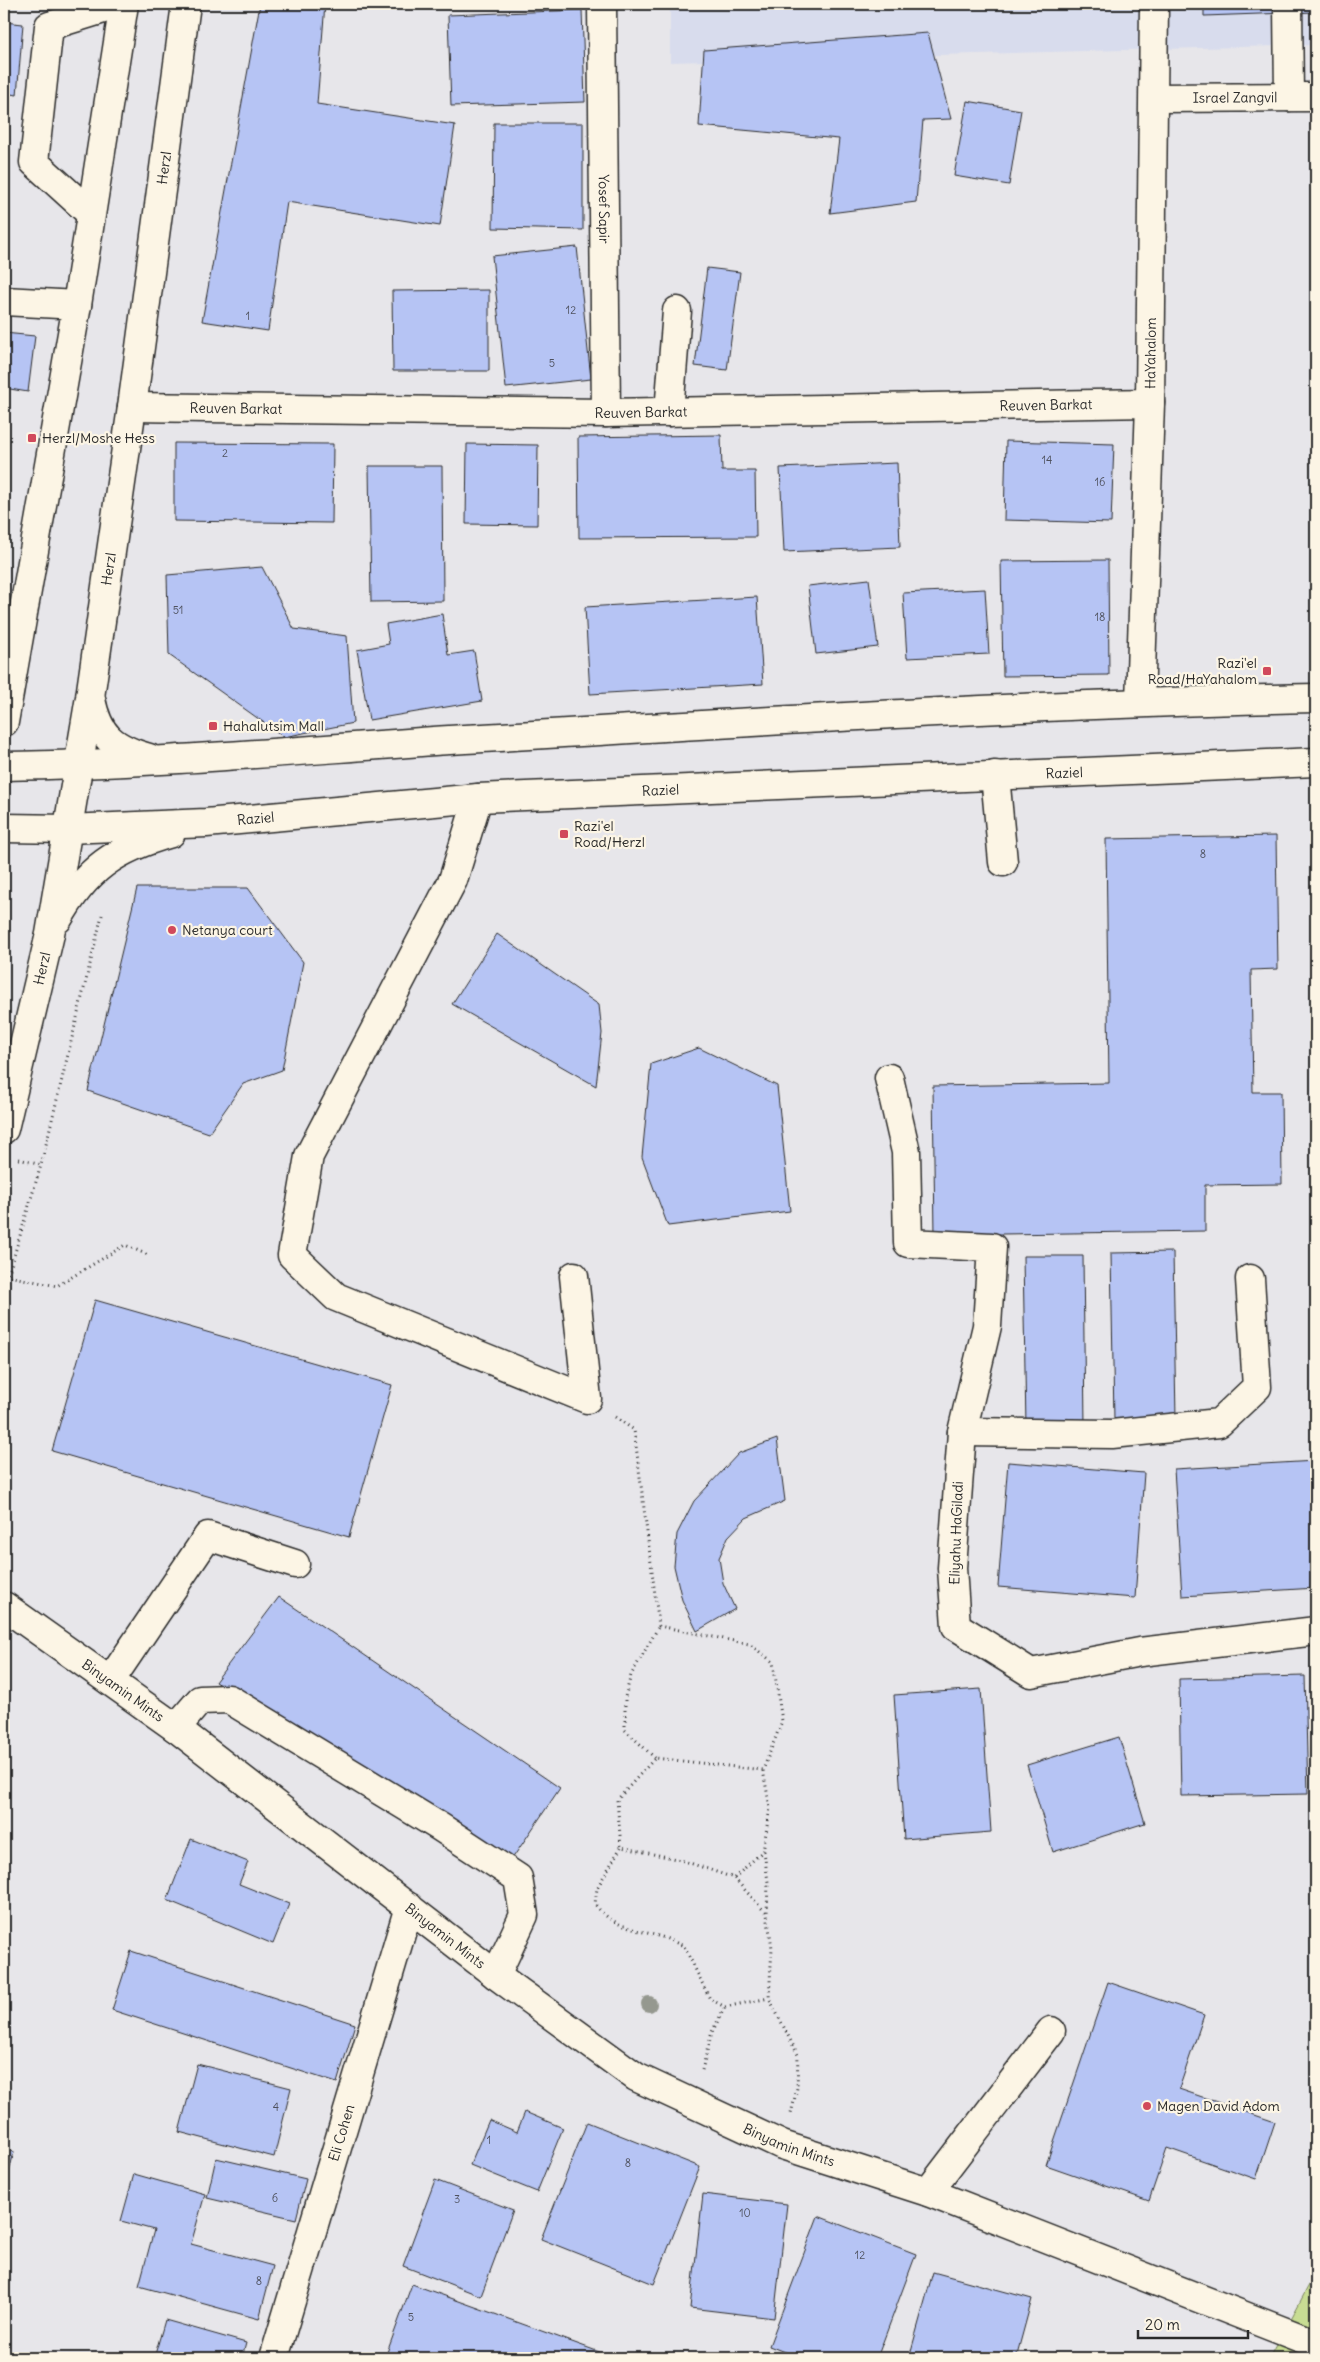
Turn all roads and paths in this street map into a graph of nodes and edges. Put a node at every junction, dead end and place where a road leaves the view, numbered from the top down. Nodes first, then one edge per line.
1 (122, 4) edge
2 (186, 4) edge
3 (602, 4) edge
4 (1154, 4) edge
5 (1288, 4) edge
6 (1289, 97) junction
7 (1316, 97) edge
8 (1154, 98) junction
9 (90, 213) junction
10 (4, 301) edge
11 (77, 305) junction
12 (677, 311) dead end
13 (1150, 403) junction
14 (132, 407) junction
15 (669, 412) junction
16 (606, 413) junction
17 (90, 697) junction
18 (1316, 698) edge
19 (1140, 702) junction
20 (4, 722) edge
21 (158, 760) junction
22 (1316, 762) edge
23 (78, 765) junction
24 (4, 766) edge
25 (995, 775) junction
26 (478, 798) junction
27 (206, 823) junction
28 (4, 828) edge
29 (68, 829) junction
30 (1003, 862) dead end
31 (77, 888) junction
32 (50, 934) junction
33 (889, 1078) dead end
34 (4, 1130) edge
35 (13, 1157) dead end
36 (42, 1165) junction
37 (148, 1255) dead end
38 (6, 1276) edge
39 (574, 1276) dead end
40 (1250, 1279) dead end
41 (587, 1399) junction
42 (962, 1432) junction
43 (295, 1564) dead end
44 (4, 1606) edge
45 (659, 1626) junction
46 (1316, 1631) edge
47 (110, 1681) junction
48 (176, 1728) junction
49 (655, 1758) junction
50 (763, 1770) junction
51 (620, 1847) junction
52 (764, 1851) junction
53 (734, 1878) junction
54 (409, 1908) junction
55 (767, 1914) junction
56 (496, 1975) junction
57 (769, 1998) junction
58 (725, 2007) junction
59 (1051, 2031) dead end
60 (704, 2066) dead end
61 (782, 2145) junction
62 (928, 2192) junction
63 (1316, 2344) edge
64 (274, 2358) edge

1 - 9 street
1 - 9 street
2 - 14 street, Herzl
3 - 16 street, Yosef Sapir
4 - 8 street, HaYahalom
5 - 6 street
6 - 7 street, Israel Zangvil
6 - 8 street, Israel Zangvil
8 - 13 street, HaYahalom
9 - 11 street
10 - 11 street
11 - 20 street
12 - 15 street
13 - 15 street, Reuven Barkat
13 - 19 street, HaYahalom
14 - 16 street, Reuven Barkat
14 - 17 street, Herzl
15 - 16 street, Reuven Barkat
17 - 21 street
17 - 23 street, Herzl
18 - 19 street
19 - 21 street
21 - 23 street
22 - 25 street, Raziel
23 - 24 street
23 - 29 street, Herzl
25 - 26 street, Raziel
25 - 30 street
26 - 27 street, Raziel
26 - 41 street
27 - 29 street, Raziel
27 - 31 street
28 - 29 street, Raziel
29 - 32 street, Herzl
31 - 32 street
31 - 36 path
32 - 34 street, Herzl
33 - 42 street, Eliyahu HaGiladi
35 - 36 path
36 - 38 path
37 - 38 path
39 - 41 street
40 - 42 street
41 - 45 path
42 - 46 street, Eliyahu HaGiladi
43 - 47 street
44 - 47 street, Binyamin Mints
45 - 49 path
45 - 50 path
47 - 48 street, Binyamin Mints
48 - 54 street, Binyamin Mints
48 - 56 street
49 - 50 path
49 - 51 path
50 - 52 path
51 - 53 path
51 - 58 path
52 - 53 path
52 - 55 path
53 - 55 path
54 - 56 street, Binyamin Mints
54 - 64 street, Eli Cohen
55 - 57 path
56 - 61 street, Binyamin Mints
57 - 58 path
57 - 61 path
58 - 60 path
59 - 62 street
61 - 62 street, Binyamin Mints
62 - 63 street, Binyamin Mints

